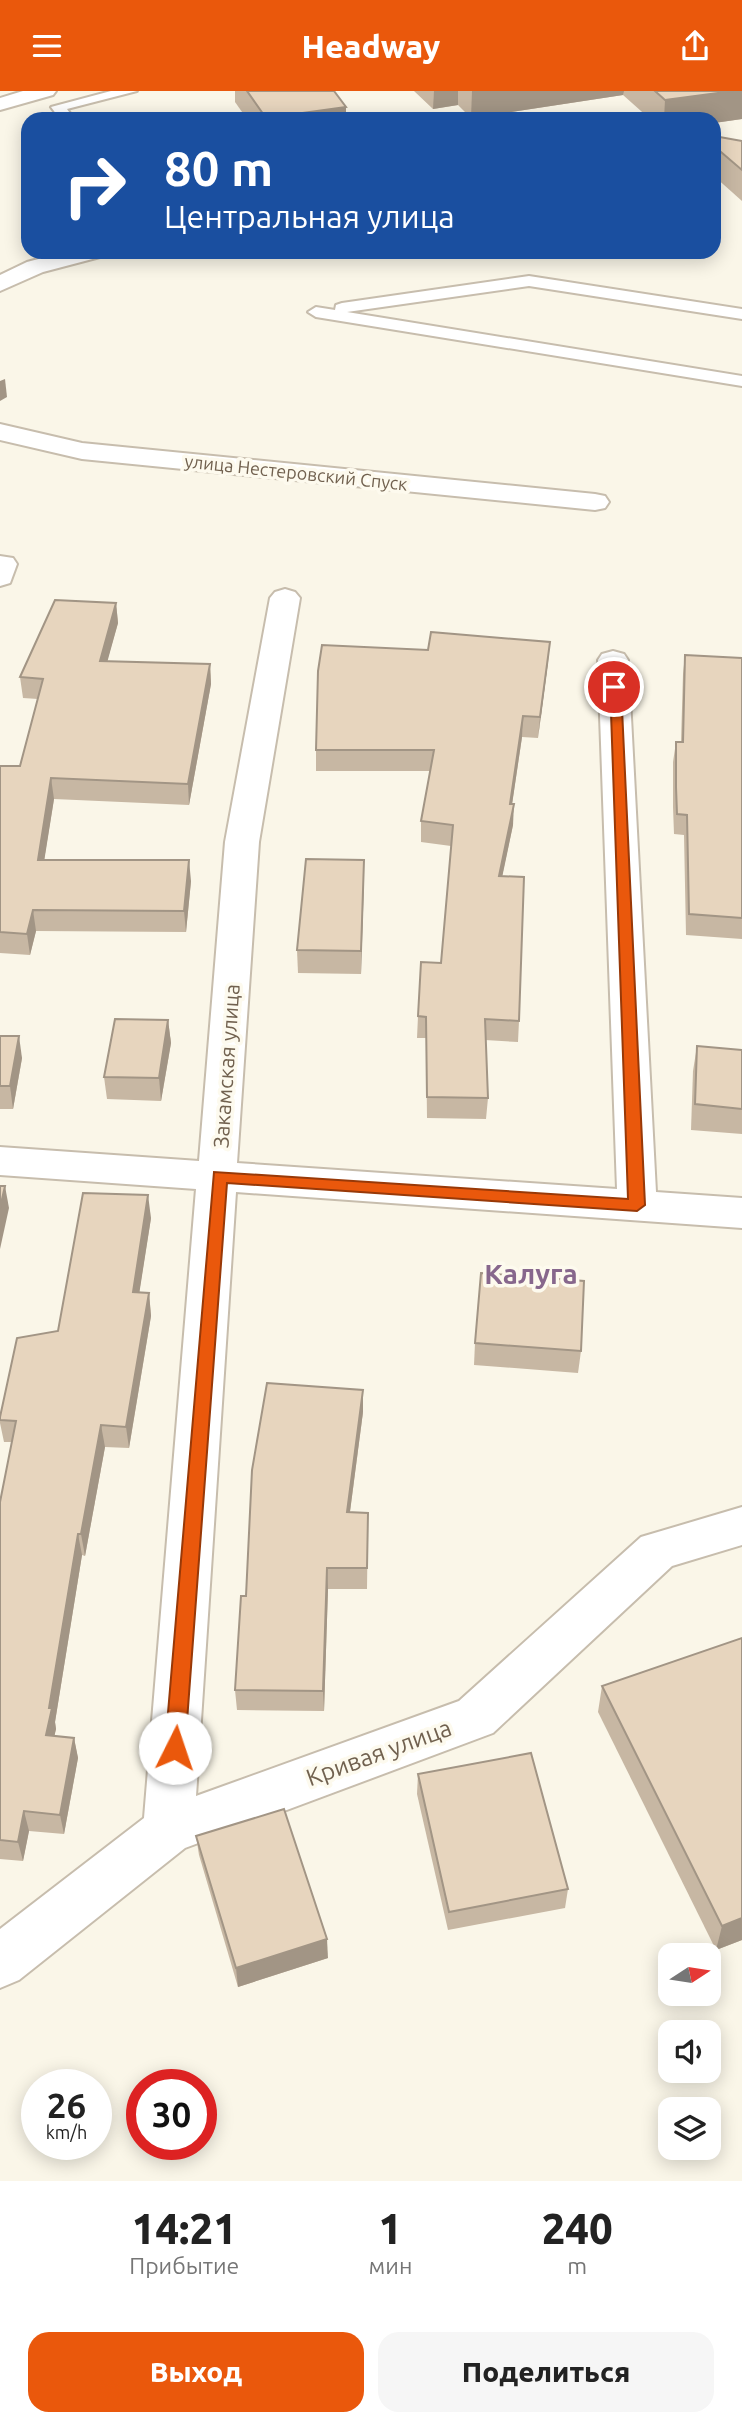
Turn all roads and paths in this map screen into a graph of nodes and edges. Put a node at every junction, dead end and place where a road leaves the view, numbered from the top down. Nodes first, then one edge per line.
1 (46, 91) edge
2 (130, 91) edge
3 (0, 104) edge
4 (62, 112) edge
5 (65, 259) edge
6 (0, 284) edge
7 (742, 314) edge
8 (742, 381) edge
9 (0, 432) edge
10 (595, 502) dead end
11 (285, 598) dead end
12 (613, 660) dead end
13 (0, 1161) edge
14 (219, 1177) junction
15 (637, 1205) junction
16 (742, 1213) edge
17 (742, 1526) edge
18 (169, 1830) junction
19 (0, 1962) edge

1 - 3 street
2 - 4 lane
5 - 6 street
7 - 8 lane
9 - 10 street, улица Нестеровский Спуск
11 - 14 street, Закамская улица
12 - 15 street
13 - 14 street
14 - 15 street
14 - 18 street, Закамская улица
15 - 16 street
17 - 18 street, Кривая улица
18 - 19 street, Кривая улица

